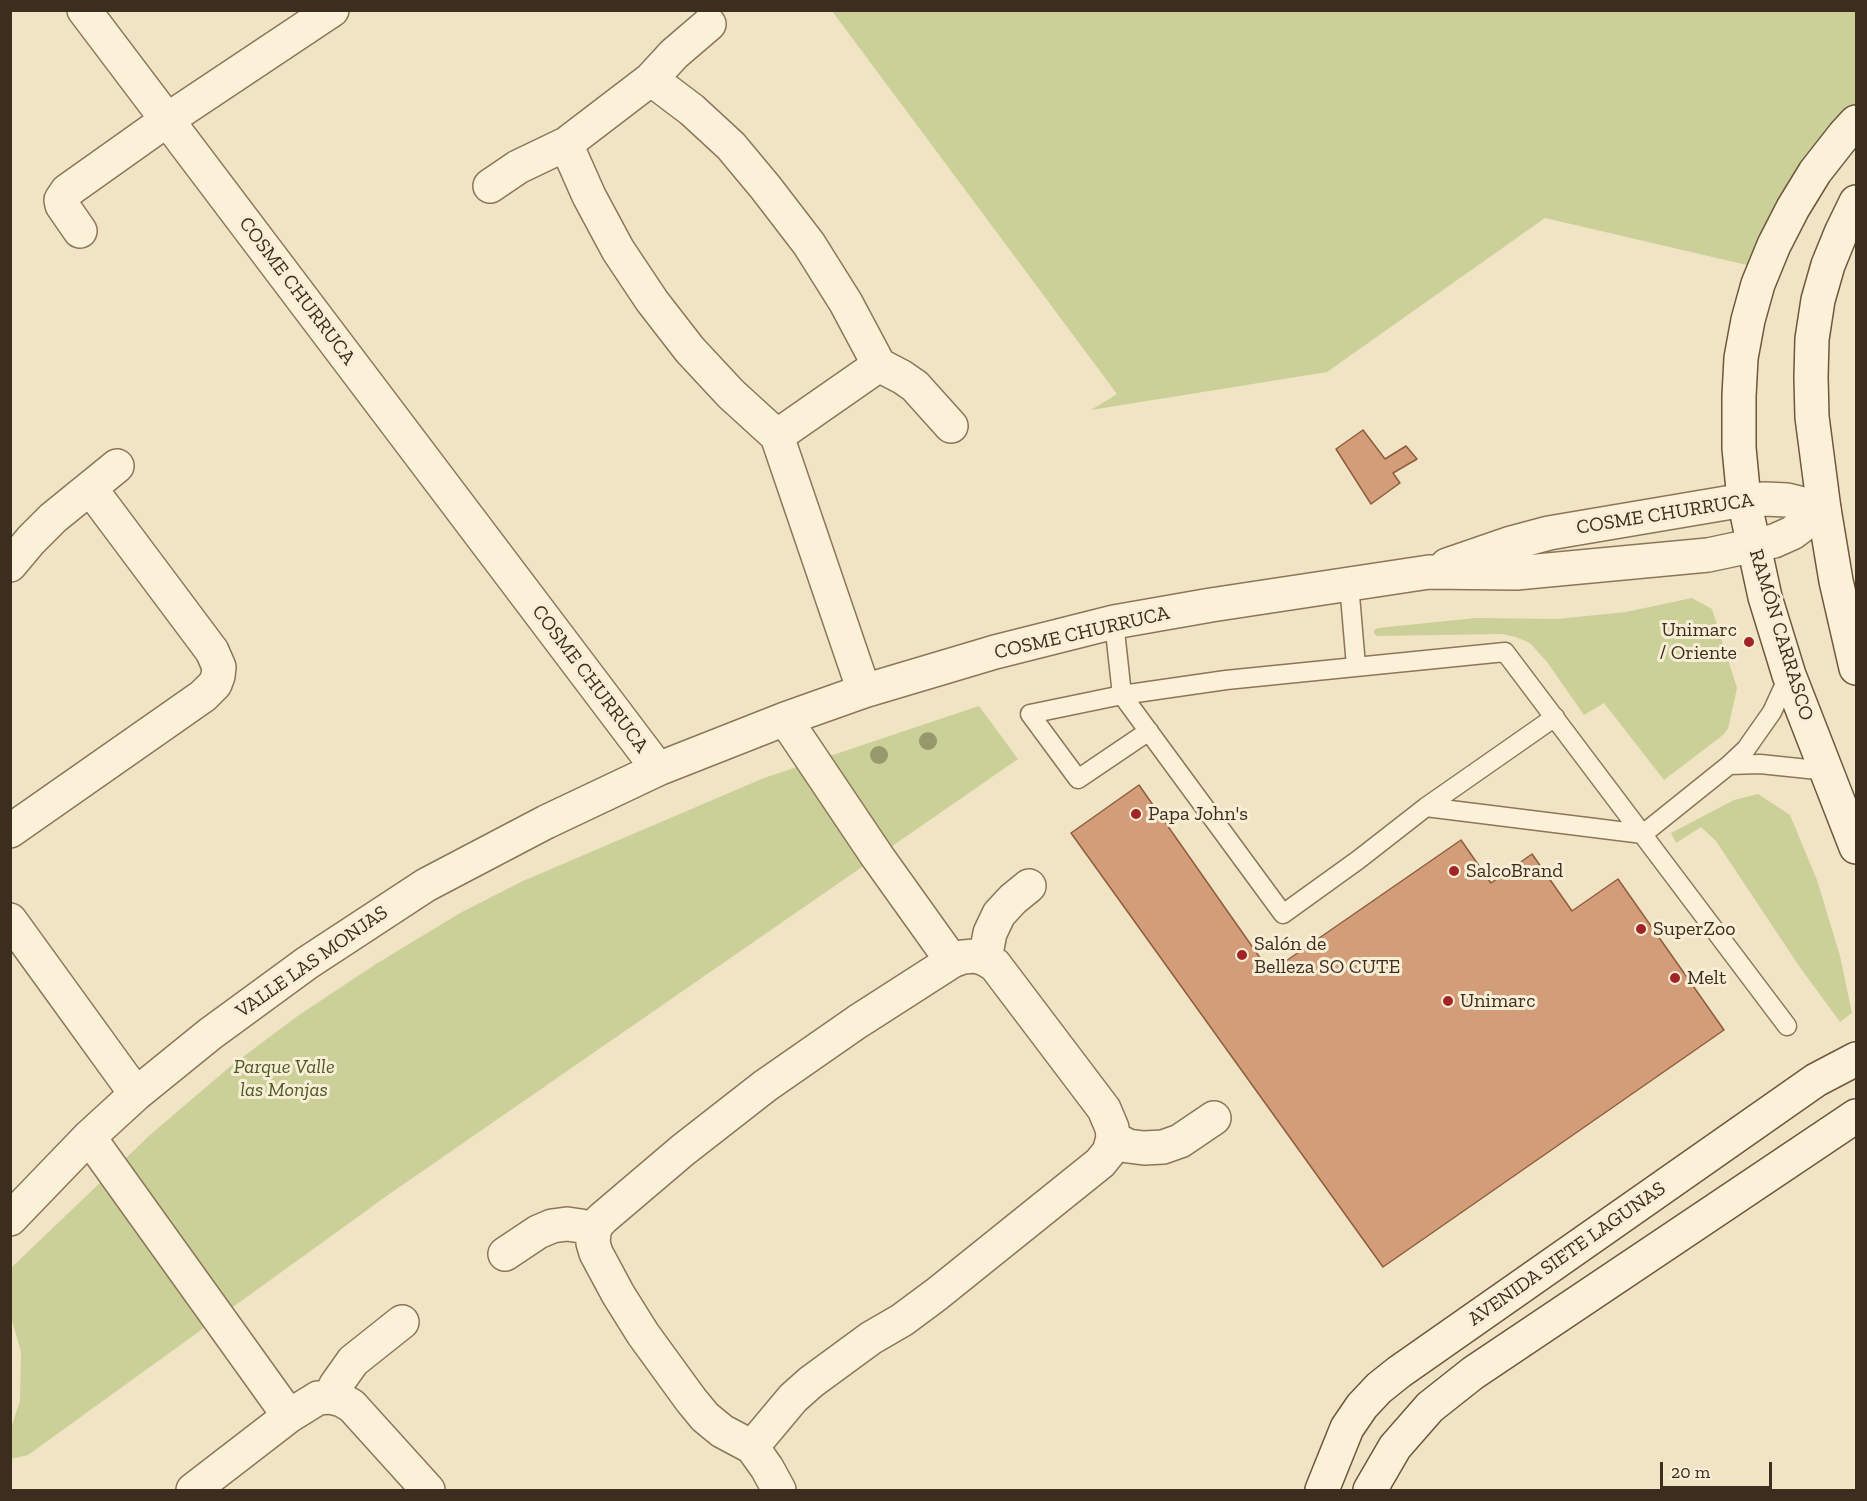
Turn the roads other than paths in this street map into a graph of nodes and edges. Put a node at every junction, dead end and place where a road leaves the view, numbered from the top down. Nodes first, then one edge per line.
1 (84, 10) edge
2 (332, 10) edge
3 (709, 24) dead end
4 (651, 79) junction
5 (168, 120) junction
6 (1857, 122) edge
7 (566, 144) junction
8 (490, 186) dead end
9 (1857, 202) edge
10 (80, 231) dead end
11 (879, 365) junction
12 (951, 426) dead end
13 (777, 436) junction
14 (117, 466) dead end
15 (90, 488) junction
16 (1744, 500) junction
17 (1824, 509) junction
18 (1754, 546) junction
19 (10, 565) edge
20 (1429, 572) junction
21 (1348, 584) junction
22 (1114, 622) junction
23 (1356, 666) junction
24 (1857, 668) edge
25 (1789, 675) junction
26 (864, 692) junction
27 (1122, 695) junction
28 (1555, 717) junction
29 (785, 719) junction
30 (1149, 731) junction
31 (1729, 765) junction
32 (658, 769) junction
33 (1827, 771) junction
34 (1426, 807) junction
35 (12, 827) edge
36 (1643, 834) junction
37 (1857, 847) edge
38 (1029, 886) dead end
39 (10, 920) edge
40 (986, 959) junction
41 (952, 961) junction
42 (1787, 1026) dead end
43 (1857, 1059) edge
44 (136, 1094) junction
45 (1857, 1116) edge
46 (1214, 1118) dead end
47 (88, 1137) junction
48 (1113, 1138) junction
49 (10, 1219) edge
50 (594, 1232) junction
51 (505, 1254) dead end
52 (402, 1322) dead end
53 (330, 1397) junction
54 (289, 1416) junction
55 (752, 1447) junction
56 (193, 1491) edge
57 (428, 1491) edge
58 (779, 1491) edge
59 (1322, 1491) edge
60 (1370, 1491) edge

1 - 5 street, COSME CHURRUCA
2 - 5 street
3 - 4 street
4 - 7 street
4 - 11 street
5 - 10 street
5 - 32 street, COSME CHURRUCA
6 - 16 street, RAMÓN CARRASCO
7 - 8 street
7 - 13 street
9 - 17 street
11 - 12 street
11 - 13 street
13 - 26 street
14 - 15 street
15 - 19 street
15 - 35 street
16 - 17 street, COSME CHURRUCA
16 - 18 street, RAMÓN CARRASCO
16 - 20 street, COSME CHURRUCA
17 - 18 street, COSME CHURRUCA
17 - 24 street
18 - 20 street, COSME CHURRUCA
18 - 25 street, RAMÓN CARRASCO
20 - 21 street, COSME CHURRUCA
21 - 22 street, COSME CHURRUCA
21 - 23 lane
22 - 26 street, COSME CHURRUCA
22 - 27 lane
23 - 27 lane
23 - 28 lane
25 - 31 lane
25 - 33 street, RAMÓN CARRASCO
26 - 29 street, COSME CHURRUCA
27 - 30 lane
27 - 30 lane
28 - 34 lane
28 - 36 lane
29 - 32 street, COSME CHURRUCA
29 - 41 street
30 - 34 lane
31 - 33 lane
31 - 36 lane
32 - 44 street, VALLE LAS MONJAS
33 - 37 street, RAMÓN CARRASCO
34 - 36 lane
36 - 42 lane
38 - 40 street
39 - 44 street
40 - 41 street
40 - 48 street
41 - 50 street
43 - 59 street, AVENIDA SIETE LAGUNAS
44 - 47 street, VALLE LAS MONJAS
45 - 60 street
46 - 48 street
47 - 49 street, VALLE LAS MONJAS
47 - 54 street
48 - 55 street
50 - 51 street
50 - 55 street
52 - 53 street
53 - 54 street
53 - 57 street
54 - 56 street
55 - 58 street

